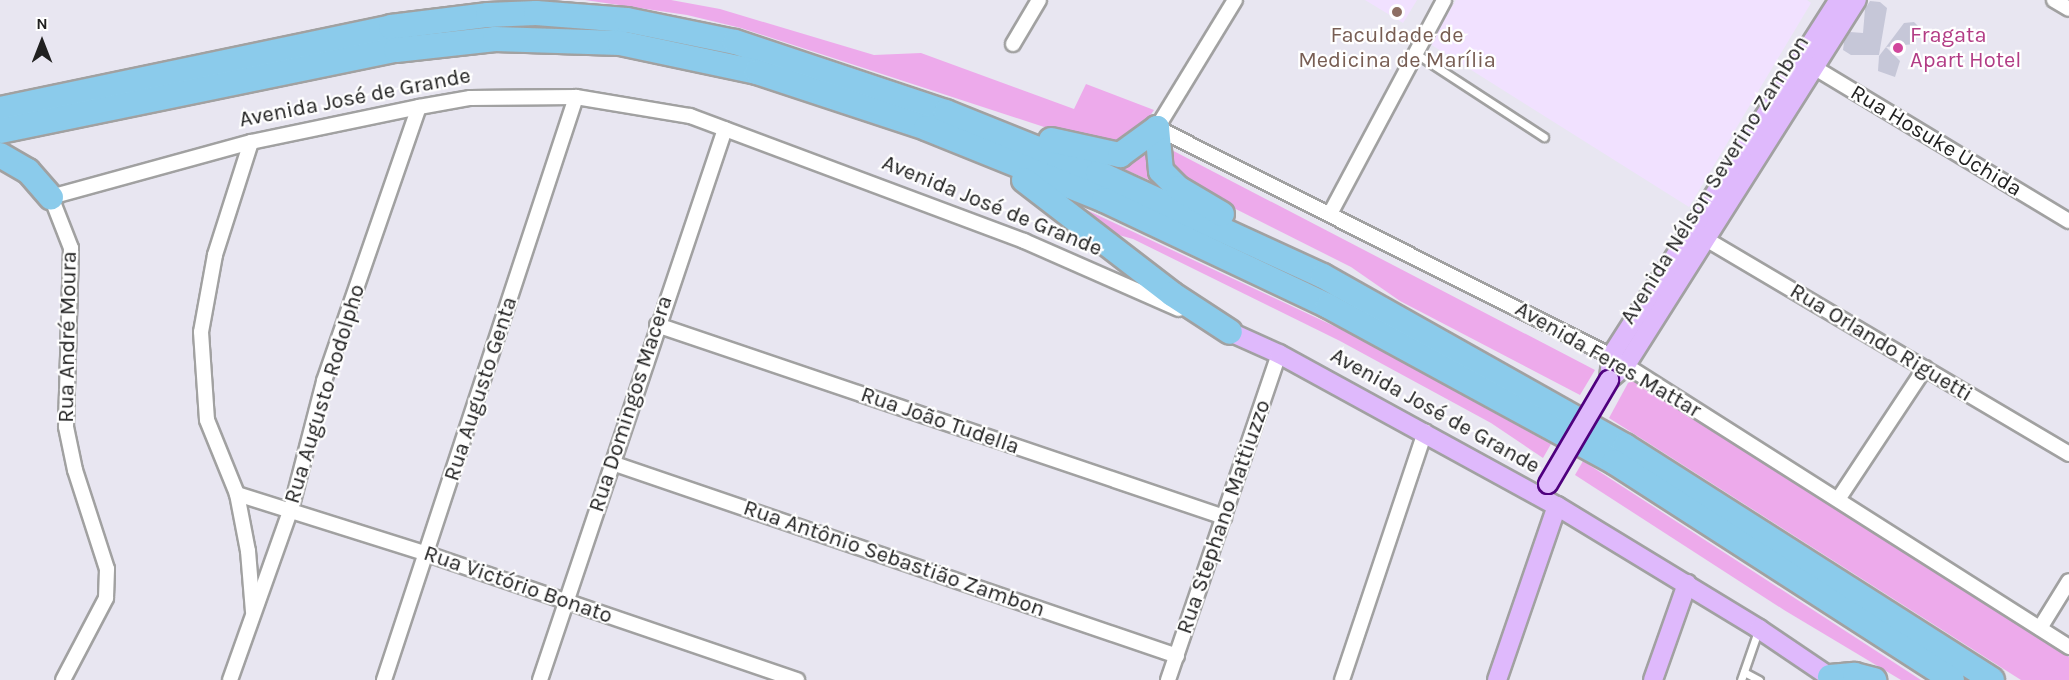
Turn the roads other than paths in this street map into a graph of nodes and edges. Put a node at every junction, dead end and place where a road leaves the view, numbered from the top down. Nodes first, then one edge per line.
1 (1039, 0) edge
2 (1235, 0) edge
3 (1444, 0) edge
4 (1839, 0) edge
5 (1857, 0) edge
6 (2054, 0) edge
7 (2069, 9) edge
8 (1013, 44) dead end
9 (1415, 53) junction
10 (1809, 64) junction
11 (576, 97) junction
12 (419, 106) junction
13 (0, 109) edge
14 (946, 112) junction
15 (926, 128) junction
16 (1157, 128) junction
17 (725, 129) junction
18 (0, 131) edge
19 (1544, 137) dead end
20 (251, 142) junction
21 (0, 155) edge
22 (51, 197) junction
23 (1331, 212) junction
24 (2069, 221) edge
25 (1700, 235) junction
26 (1323, 276) junction
27 (657, 325) junction
28 (1230, 332) junction
29 (1279, 354) junction
30 (1619, 361) junction
31 (1924, 368) junction
32 (1425, 432) junction
33 (2069, 454) edge
34 (612, 463) junction
35 (237, 494) junction
36 (1548, 496) junction
37 (1839, 498) junction
38 (291, 509) junction
39 (1224, 517) junction
40 (427, 554) junction
41 (2069, 581) edge
42 (1687, 584) junction
43 (565, 602) junction
44 (253, 617) junction
45 (2040, 628) junction
46 (1759, 629) junction
47 (2069, 647) edge
48 (1177, 656) junction
49 (1743, 676) edge
50 (1832, 679) edge
51 (63, 680) edge
52 (230, 680) edge
53 (384, 680) edge
54 (540, 680) edge
55 (797, 680) edge
56 (1168, 680) edge
57 (1342, 680) edge
58 (1497, 680) edge
59 (1653, 680) edge
60 (1759, 680) edge
61 (1874, 680) edge
62 (1952, 680) edge
63 (1992, 680) edge

1 - 8 street
2 - 16 street
3 - 9 street
4 - 10 main road, Avenida Nélson Severino Zambon
5 - 10 main road, Avenida Nélson Severino Zambon
6 - 7 street
9 - 19 lane
9 - 23 street
10 - 24 street, Rua Hosuke Uchida
10 - 25 main road, Avenida Nélson Severino Zambon
11 - 12 street, Avenida José de Grande
11 - 17 street, Avenida José de Grande
11 - 40 street, Rua Augusto Genta
12 - 20 street, Avenida José de Grande
12 - 38 street, Rua Augusto Rodolpho
13 - 14 highway
14 - 16 highway
14 - 26 highway
15 - 18 highway
15 - 28 highway
15 - 62 highway
16 - 23 street, Avenida Feres Mattar
16 - 26 highway
17 - 27 street, Rua Domingos Macera
17 - 28 street, Avenida José de Grande
20 - 22 street, Avenida José de Grande
20 - 35 street
21 - 22 highway
22 - 51 street, Rua André Moura
23 - 30 street, Avenida Feres Mattar
25 - 30 main road, Avenida Nélson Severino Zambon
25 - 31 street, Rua Orlando Riguetti
26 - 63 highway
27 - 34 street, Rua Domingos Macera
27 - 39 street, Rua João Tudella
28 - 29 main road, Avenida José de Grande
29 - 32 main road, Avenida José de Grande
29 - 39 street, Rua Stephano Mattiuzzo
30 - 36 main road, Avenida Nélson Severino Zambon, bridge
30 - 37 street, Avenida Feres Mattar
31 - 33 street, Rua Orlando Riguetti
31 - 37 street
32 - 36 main road, Avenida José de Grande
32 - 57 street
34 - 43 street, Rua Domingos Macera
34 - 48 street, Rua Antônio Sebastião Zambon
35 - 38 street, Rua Victório Bonato
35 - 44 street
36 - 42 main road, Avenida José de Grande
36 - 58 main road, Avenida Nélson Severino Zambon
37 - 45 street, Avenida Feres Mattar
38 - 40 street, Rua Victório Bonato
38 - 44 street, Rua Augusto Rodolpho
39 - 48 street, Rua Stephano Mattiuzzo
40 - 43 street, Rua Victório Bonato
40 - 53 street, Rua Augusto Genta
41 - 45 street
42 - 46 main road, Avenida José de Grande
42 - 59 main road
43 - 54 street, Rua Domingos Macera
43 - 55 street, Rua Victório Bonato
44 - 52 street, Rua Augusto Rodolpho
45 - 47 street, Avenida Feres Mattar
46 - 49 lane
46 - 50 main road, Avenida José de Grande
48 - 56 street, Rua Stephano Mattiuzzo
49 - 60 lane
50 - 61 highway

